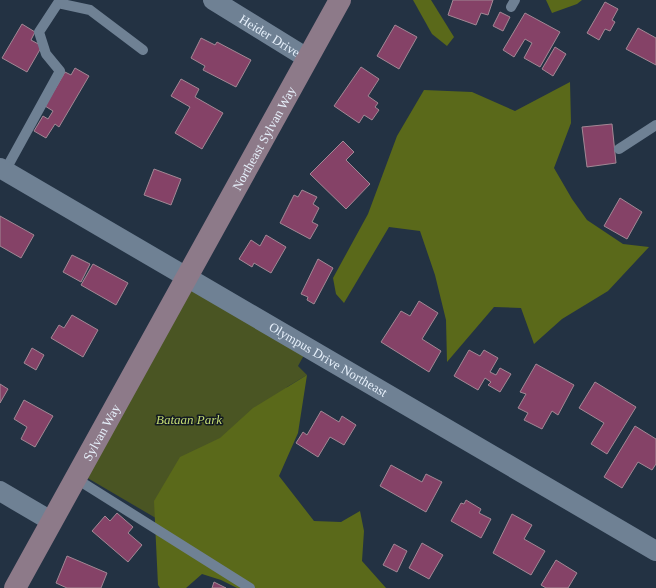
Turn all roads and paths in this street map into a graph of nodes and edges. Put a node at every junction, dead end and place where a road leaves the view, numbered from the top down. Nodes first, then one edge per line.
1 (213, 0) edge
2 (340, 0) edge
3 (143, 50) dead end
4 (307, 58) junction
5 (656, 125) edge
6 (619, 149) dead end
7 (3, 169) edge
8 (187, 276) junction
9 (75, 478) junction
10 (0, 491) edge
11 (51, 521) junction
12 (656, 550) edge
13 (15, 588) edge
14 (250, 588) edge

1 - 4 street, Heider Drive
2 - 4 main road, Northeast Sylvan Way
3 - 7 lane
4 - 8 main road, Northeast Sylvan Way
5 - 6 lane
7 - 8 street, Olympus Drive Northeast
8 - 9 main road, Sylvan Way
8 - 12 street, Olympus Drive Northeast
9 - 11 main road, Sylvan Way
9 - 14 lane
10 - 11 street
11 - 13 main road, Sylvan Way

